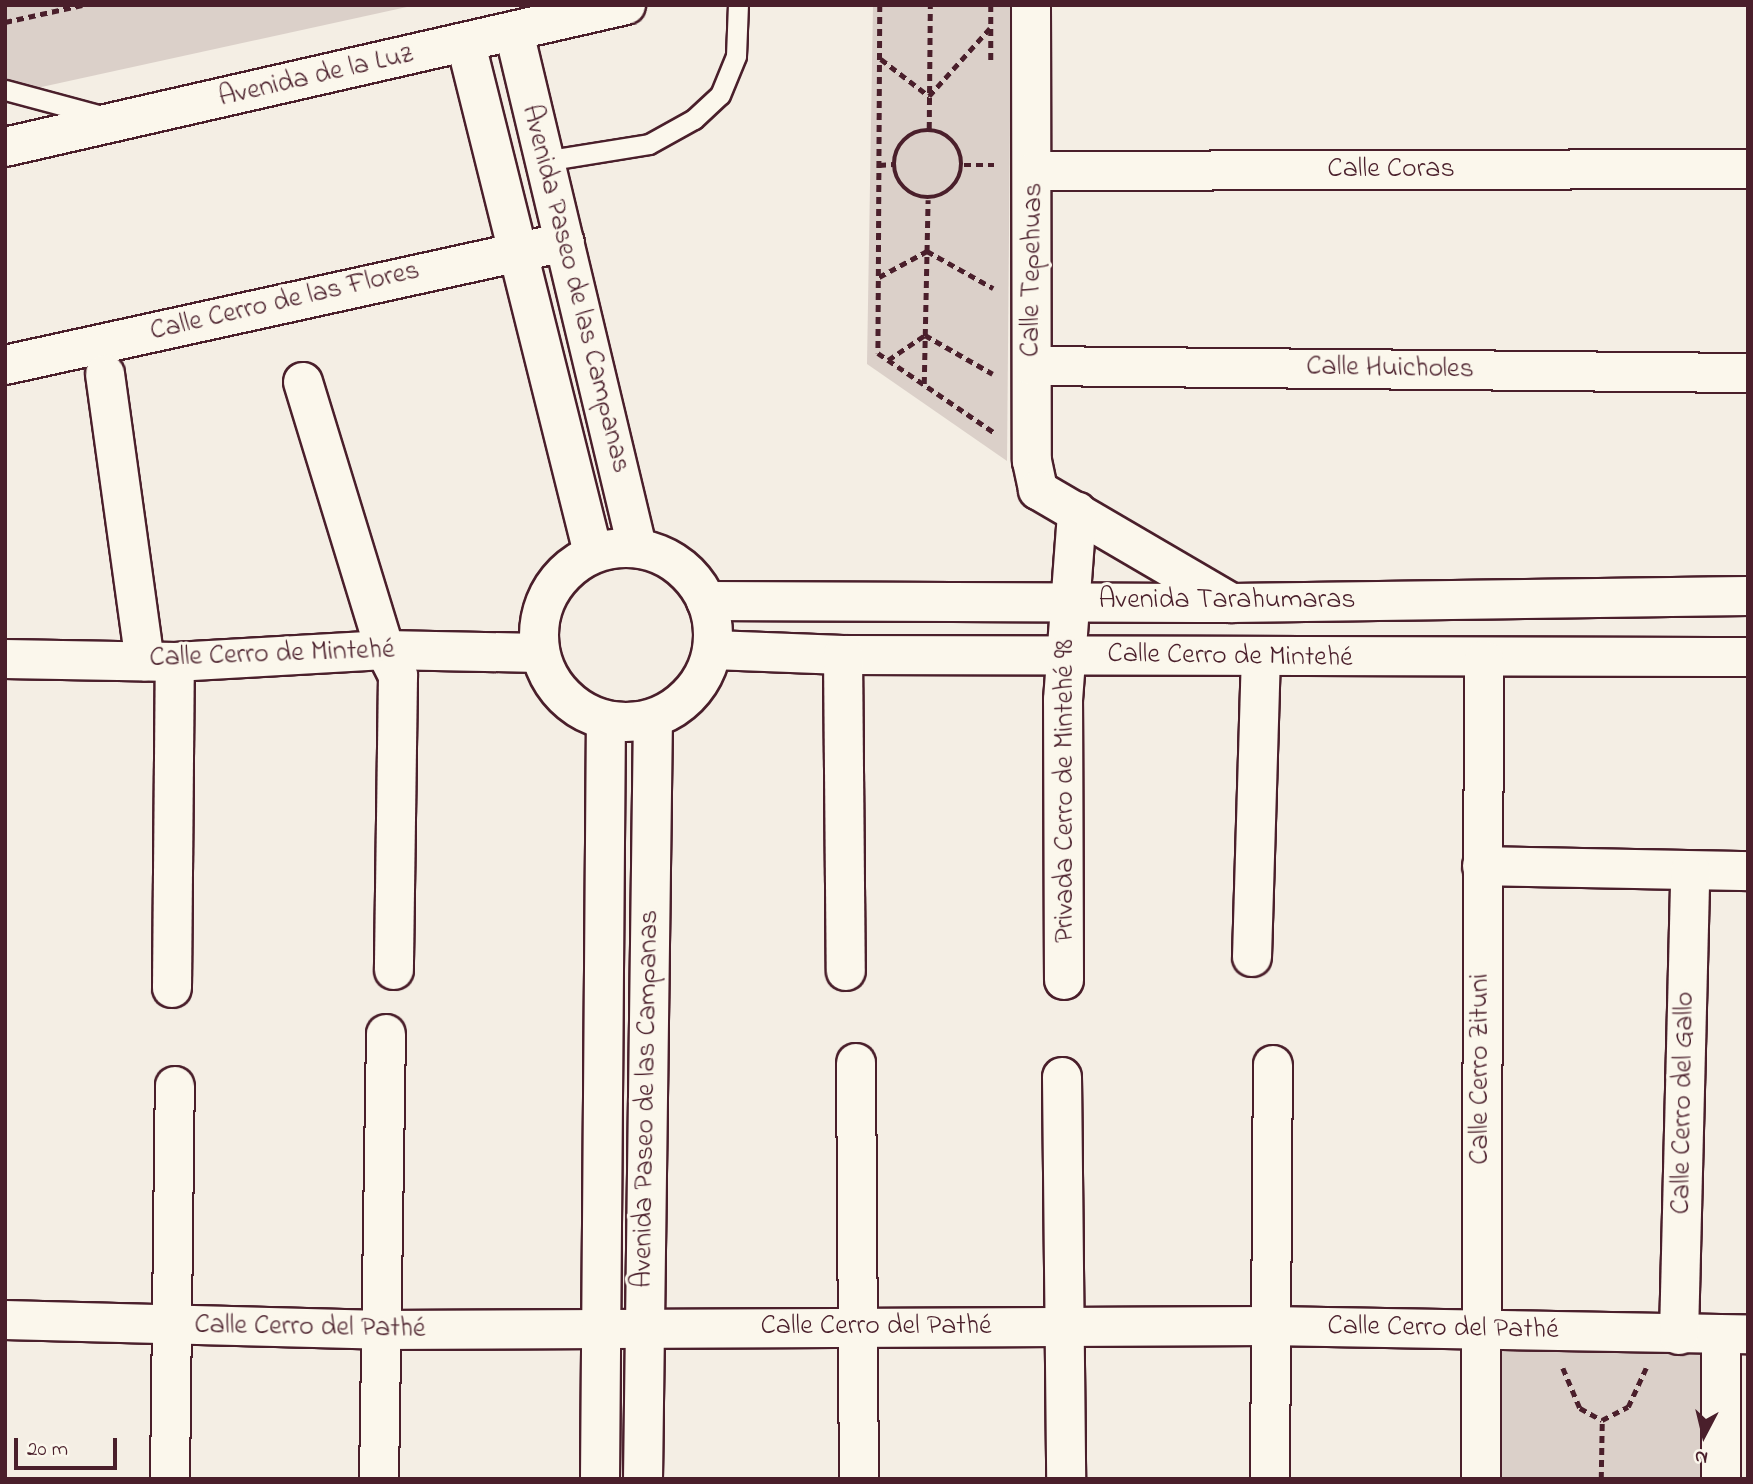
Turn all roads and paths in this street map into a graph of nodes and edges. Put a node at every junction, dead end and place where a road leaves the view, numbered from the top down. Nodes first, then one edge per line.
1 (82, 5) edge
2 (626, 5) edge
3 (738, 5) edge
4 (880, 5) edge
5 (930, 5) edge
6 (1031, 5) edge
7 (5, 22) edge
8 (991, 26) dead end
9 (514, 32) junction
10 (466, 44) junction
11 (880, 59) junction
12 (5, 90) edge
13 (929, 96) junction
14 (122, 121) junction
15 (929, 129) junction
16 (5, 146) edge
17 (544, 161) junction
18 (893, 164) junction
19 (879, 165) junction
20 (1748, 169) edge
21 (1034, 171) junction
22 (928, 200) junction
23 (565, 242) junction
24 (517, 249) junction
25 (927, 251) junction
26 (878, 277) junction
27 (993, 288) dead end
28 (925, 335) junction
29 (888, 360) junction
30 (5, 365) edge
31 (1032, 366) junction
32 (105, 373) dead end
33 (1748, 373) edge
34 (993, 374) dead end
35 (303, 382) dead end
36 (924, 384) junction
37 (1032, 461) junction
38 (1077, 512) junction
39 (637, 547) junction
40 (593, 553) junction
41 (1748, 596) edge
42 (706, 601) junction
43 (1068, 601) junction
44 (1232, 603) junction
45 (385, 650) junction
46 (713, 650) junction
47 (539, 653) junction
48 (844, 655) junction
49 (1065, 655) junction
50 (1748, 657) edge
51 (1261, 658) junction
52 (5, 659) edge
53 (1484, 660) junction
54 (160, 661) junction
55 (653, 719) junction
56 (606, 722) junction
57 (1482, 866) junction
58 (1690, 871) junction
59 (1748, 871) edge
60 (1252, 957) dead end
61 (394, 970) dead end
62 (846, 971) dead end
63 (1065, 980) dead end
64 (172, 988) dead end
65 (386, 1034) dead end
66 (856, 1063) dead end
67 (1273, 1065) dead end
68 (1062, 1077) dead end
69 (175, 1086) dead end
70 (5, 1320) edge
71 (174, 1326) junction
72 (602, 1326) junction
73 (1064, 1326) junction
74 (1268, 1326) junction
75 (644, 1327) junction
76 (854, 1327) junction
77 (382, 1330) junction
78 (1561, 1331) junction
79 (1481, 1332) junction
80 (1663, 1334) junction
81 (1735, 1335) edge
82 (1602, 1420) junction
83 (170, 1479) edge
84 (379, 1479) edge
85 (600, 1479) edge
86 (643, 1479) edge
87 (859, 1479) edge
88 (1066, 1479) edge
89 (1270, 1479) edge
90 (1481, 1479) edge
91 (1601, 1479) edge
92 (1721, 1479) edge

1 - 7 path
2 - 9 street, Avenida de la Luz
3 - 17 lane
4 - 11 path
5 - 13 path
6 - 21 street, Calle Tepehuas
8 - 13 path
9 - 10 street, Avenida de la Luz
9 - 17 street, Avenida Paseo de las Campanas
10 - 14 street, Avenida de la Luz
10 - 24 street, Avenida Paseo de las Campanas
11 - 13 path
11 - 19 path
12 - 14 lane
13 - 15 path
14 - 16 street, Avenida de la Luz
15 - 18 path
15 - 22 path
17 - 23 street, Avenida Paseo de las Campanas
18 - 19 path
18 - 22 path
19 - 26 path
20 - 21 street, Calle Coras
21 - 31 street, Calle Tepehuas
22 - 25 path
23 - 24 street, Calle Cerro de las Flores
23 - 39 street, Avenida Paseo de las Campanas
24 - 30 street, Calle Cerro de las Flores
24 - 40 street, Avenida Paseo de las Campanas
25 - 26 path
25 - 27 path
25 - 28 path
26 - 29 path
28 - 29 path
28 - 34 path
28 - 36 path
29 - 36 path
31 - 33 street, Calle Huicholes
31 - 37 street, Calle Tepehuas
32 - 54 street
35 - 45 street
36 - 37 path
37 - 38 street, Calle Tepehuas
38 - 43 street
38 - 44 street, Calle Tepehuas
39 - 40 street
39 - 42 street
40 - 47 street
41 - 44 street, Avenida Tarahumaras
42 - 43 street, Avenida Tarahumaras
42 - 46 street
43 - 44 street, Avenida Tarahumaras
43 - 49 street, Privada Cerro de Mintehé 98
45 - 47 street, Calle Cerro de Mintehé
45 - 54 street, Calle Cerro de Mintehé
45 - 61 street
46 - 48 street, Calle Cerro de Mintehé
46 - 55 street
47 - 56 street
48 - 49 street, Calle Cerro de Mintehé
48 - 62 street
49 - 51 street, Calle Cerro de Mintehé
49 - 63 street, Privada Cerro de Mintehé 98
50 - 53 street, Calle Cerro de Mintehé
51 - 53 street, Calle Cerro de Mintehé
51 - 60 street
52 - 54 street, Calle Cerro de Mintehé
53 - 57 street, Calle Cerro Zituni
54 - 64 street
55 - 56 street
55 - 75 street, Avenida Paseo de las Campanas
56 - 72 street, Avenida Paseo de las Campanas
57 - 58 street
57 - 79 street, Calle Cerro Zituni
58 - 59 street
58 - 80 street, Calle Cerro del Gallo
65 - 77 street
66 - 76 street
67 - 74 street
68 - 73 street
69 - 71 street
70 - 71 street, Calle Cerro del Pathé
71 - 77 street, Calle Cerro del Pathé
71 - 83 street
72 - 75 street, Calle Cerro del Pathé
72 - 77 street, Calle Cerro del Pathé
72 - 85 street, Avenida Paseo de las Campanas
73 - 74 street, Calle Cerro del Pathé
73 - 76 street, Calle Cerro del Pathé
73 - 88 street
74 - 79 street, Calle Cerro del Pathé
74 - 89 street
75 - 76 street, Calle Cerro del Pathé
75 - 86 street, Avenida Paseo de las Campanas
76 - 87 street
77 - 84 street
78 - 79 street, Calle Cerro del Pathé
78 - 80 street, Calle Cerro del Pathé
78 - 82 path
79 - 90 street, Calle Cerro Zituni
80 - 81 street, Calle Cerro del Pathé
80 - 82 path
81 - 92 street
82 - 91 path

